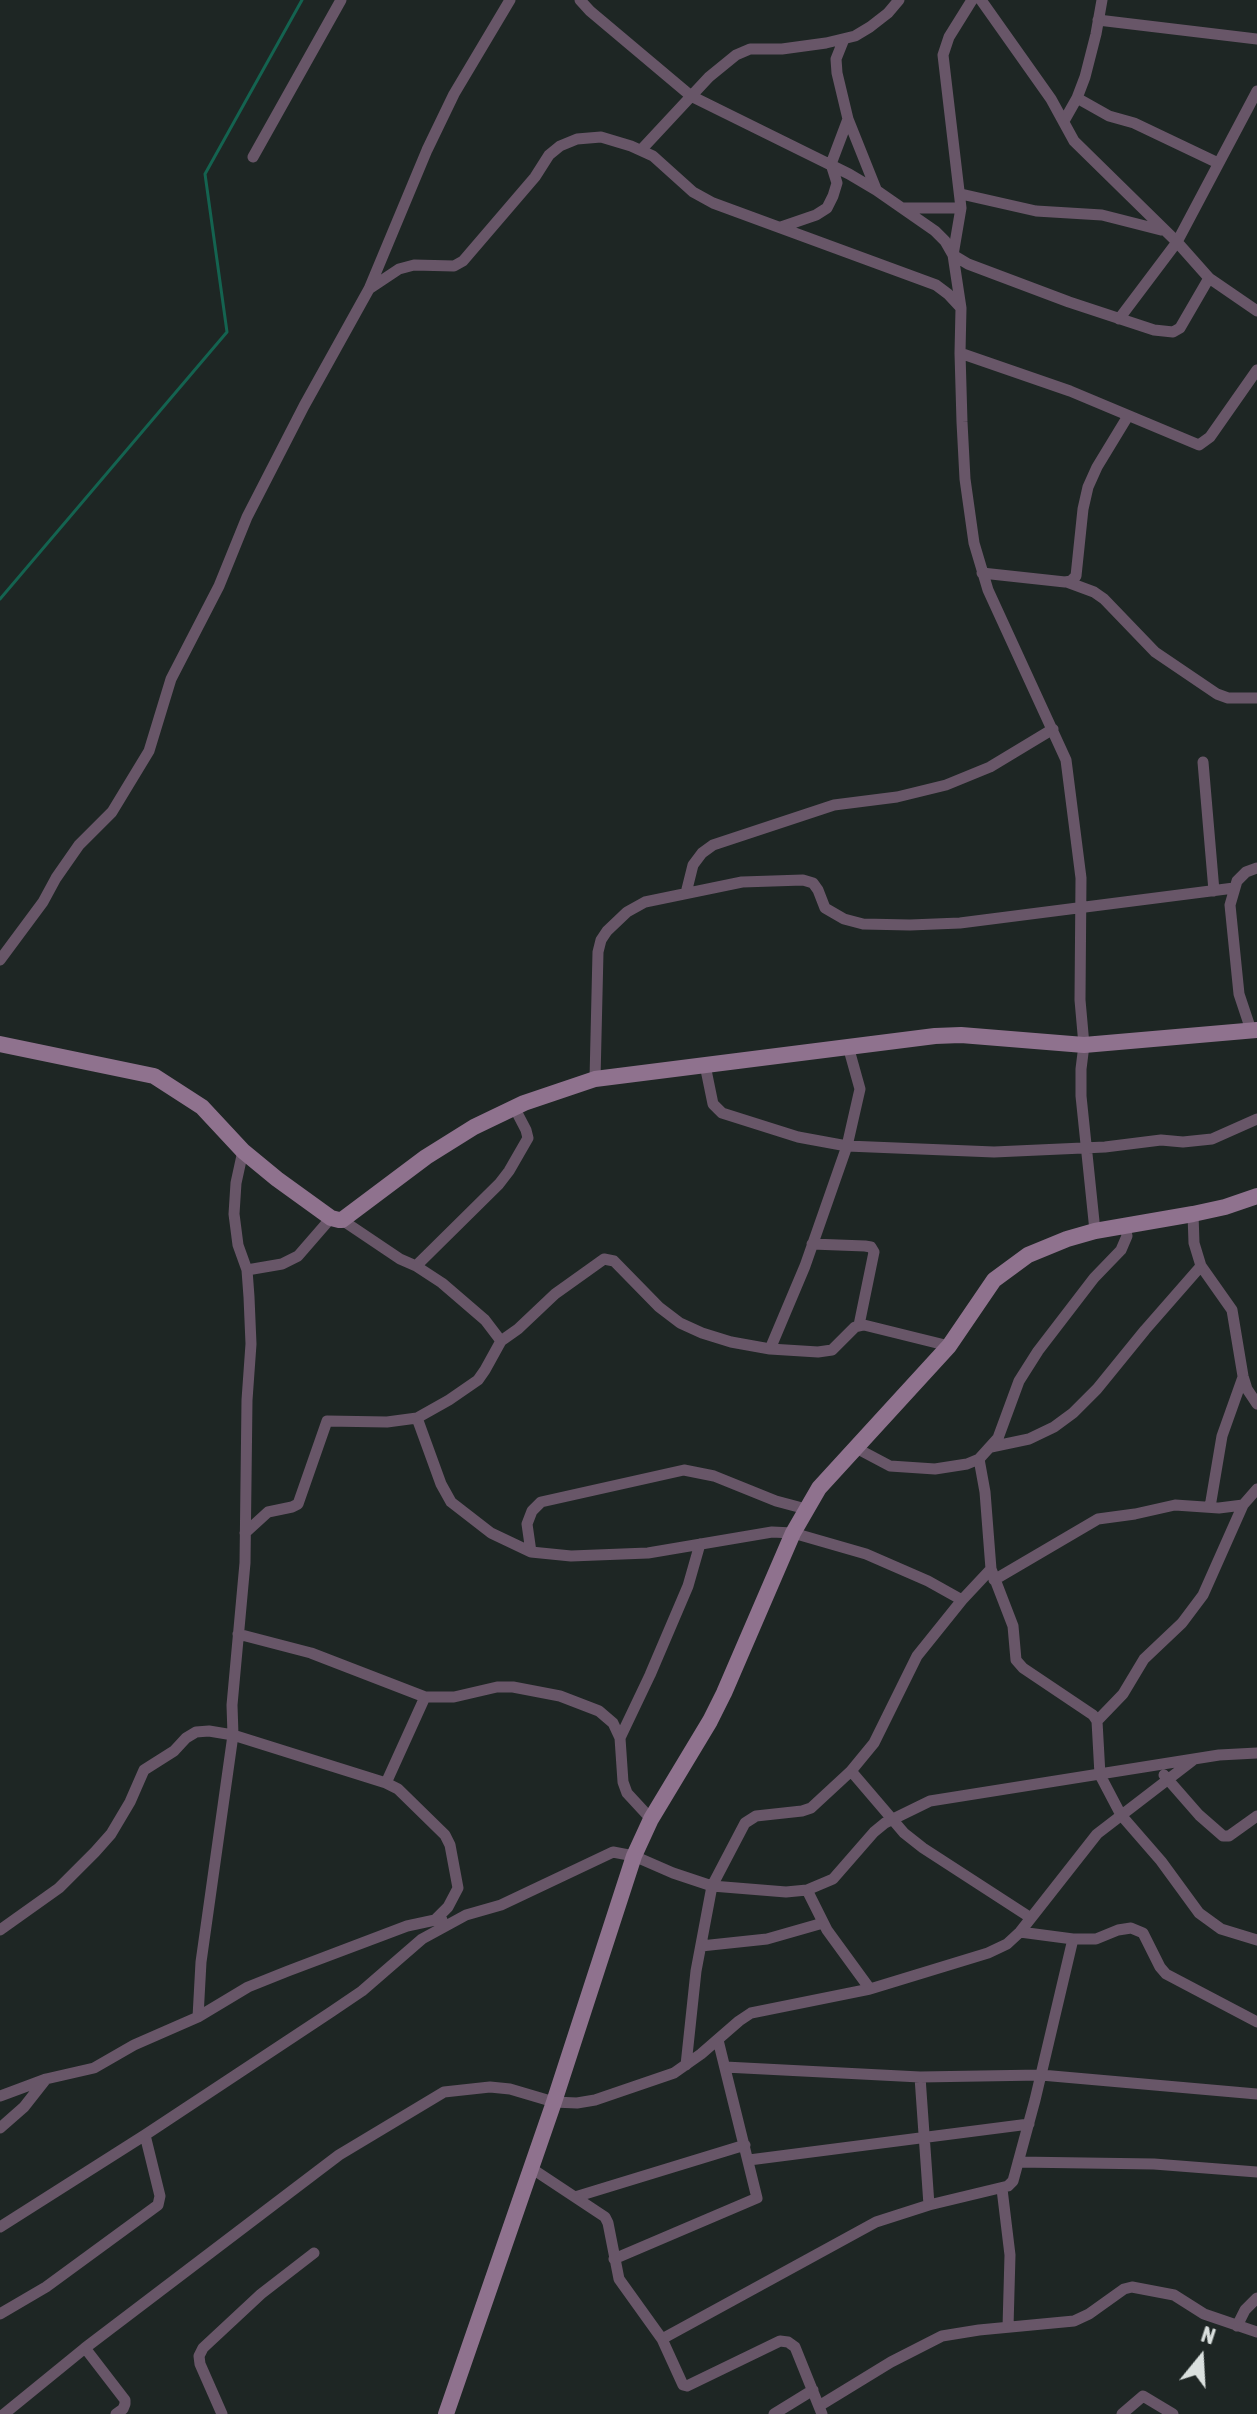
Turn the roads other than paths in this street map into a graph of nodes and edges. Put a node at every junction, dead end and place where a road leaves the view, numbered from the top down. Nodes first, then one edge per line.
1 (341, 0) edge
2 (510, 0) edge
3 (580, 0) edge
4 (899, 0) edge
5 (972, 0) edge
6 (981, 0) edge
7 (1102, 0) edge
8 (1098, 20) junction
9 (844, 39) junction
10 (1257, 39) edge
11 (1257, 91) edge
12 (691, 96) junction
13 (1077, 98) junction
14 (848, 119) junction
15 (1064, 121) junction
16 (641, 150) junction
17 (253, 157) dead end
18 (1218, 163) junction
19 (831, 164) junction
20 (876, 190) junction
21 (961, 194) junction
22 (903, 208) junction
23 (961, 208) junction
24 (781, 227) junction
25 (1163, 230) junction
26 (1177, 242) junction
27 (953, 255) junction
28 (1209, 278) junction
29 (369, 289) junction
30 (961, 308) junction
31 (1257, 311) edge
32 (1119, 319) junction
33 (960, 353) junction
34 (1257, 370) edge
35 (1128, 416) junction
36 (982, 573) junction
37 (1067, 582) junction
38 (1257, 698) edge
39 (1053, 729) junction
40 (1203, 762) dead end
41 (1257, 868) edge
42 (1234, 888) junction
43 (1214, 891) junction
44 (686, 893) junction
45 (1082, 907) junction
46 (0, 960) edge
47 (1254, 1030) edge
48 (0, 1044) edge
49 (1084, 1045) junction
50 (848, 1046) junction
51 (705, 1065) junction
52 (595, 1079) junction
53 (514, 1107) junction
54 (1257, 1119) edge
55 (847, 1146) junction
56 (1087, 1148) junction
57 (243, 1151) junction
58 (1257, 1196) edge
59 (1193, 1214) junction
60 (336, 1219) junction
61 (1125, 1226) junction
62 (1095, 1231) junction
63 (812, 1244) junction
64 (416, 1266) junction
65 (1201, 1266) junction
66 (247, 1270) junction
67 (859, 1325) junction
68 (501, 1341) junction
69 (949, 1346) junction
70 (770, 1349) junction
71 (1243, 1376) junction
72 (1257, 1404) edge
73 (417, 1418) junction
74 (991, 1447) junction
75 (856, 1448) junction
76 (979, 1459) junction
77 (1257, 1489) edge
78 (1243, 1505) junction
79 (1210, 1507) junction
80 (806, 1509) junction
81 (245, 1533) junction
82 (793, 1533) junction
83 (700, 1544) junction
84 (531, 1552) junction
85 (992, 1575) junction
86 (962, 1600) junction
87 (238, 1634) junction
88 (425, 1697) junction
89 (1097, 1721) junction
90 (233, 1735) junction
91 (620, 1738) junction
92 (1257, 1753) edge
93 (1192, 1761) junction
94 (1155, 1767) junction
95 (851, 1771) junction
96 (1100, 1775) junction
97 (1168, 1779) junction
98 (386, 1783) junction
99 (1121, 1815) junction
100 (1257, 1816) edge
101 (651, 1819) junction
102 (890, 1820) junction
103 (634, 1856) junction
104 (712, 1886) junction
105 (807, 1890) junction
106 (1031, 1918) junction
107 (435, 1920) junction
108 (453, 1921) junction
109 (823, 1923) junction
110 (0, 1930) edge
111 (1020, 1932) junction
112 (1073, 1939) junction
113 (1257, 1940) edge
114 (701, 1946) junction
115 (870, 1989) junction
116 (198, 2017) junction
117 (1257, 2022) edge
118 (718, 2040) junction
119 (686, 2065) junction
120 (725, 2067) junction
121 (1041, 2075) junction
122 (920, 2077) junction
123 (46, 2079) junction
124 (1257, 2094) edge
125 (0, 2096) edge
126 (554, 2102) junction
127 (1029, 2124) junction
128 (0, 2128) edge
129 (145, 2135) junction
130 (924, 2138) junction
131 (745, 2145) junction
132 (749, 2160) junction
133 (1018, 2162) junction
134 (531, 2168) junction
135 (1257, 2172) edge
136 (1002, 2189) junction
137 (575, 2197) junction
138 (929, 2205) junction
139 (0, 2227) edge
140 (314, 2253) dead end
141 (614, 2259) junction
142 (1257, 2298) edge
143 (0, 2314) edge
144 (1237, 2326) junction
145 (1008, 2327) junction
146 (1257, 2332) edge
147 (662, 2339) junction
148 (85, 2348) junction
149 (813, 2390) junction
150 (820, 2410) edge
151 (4, 2414) edge
152 (116, 2414) edge
153 (222, 2414) edge
154 (446, 2414) edge
155 (774, 2414) edge
156 (1122, 2414) edge
157 (1173, 2414) edge

1 - 17 street
2 - 29 street
3 - 12 street
4 - 9 street
5 - 21 street
6 - 15 street
7 - 8 street
8 - 10 street
8 - 13 street
9 - 12 street
9 - 14 street
11 - 18 street
12 - 16 street
12 - 19 street
13 - 15 street
13 - 18 street
14 - 19 street
14 - 20 street
15 - 25 street
16 - 24 street
16 - 29 street
18 - 26 street
19 - 20 street
19 - 24 street
20 - 22 street
21 - 23 street
21 - 25 street
22 - 23 street
22 - 27 street
23 - 27 street
24 - 30 street
25 - 26 street
26 - 28 street
26 - 32 street
27 - 30 street
27 - 32 street
28 - 31 street
28 - 32 street
29 - 46 street
30 - 33 street
33 - 35 street
33 - 36 street
34 - 35 street
35 - 37 street
36 - 37 street
36 - 39 street
37 - 38 street
39 - 44 street
39 - 45 street
40 - 43 street
41 - 42 street
42 - 43 street
42 - 47 street
43 - 45 street
44 - 45 street
44 - 52 street
45 - 49 street
47 - 49 street
48 - 57 street
49 - 50 street
49 - 56 street
50 - 51 street
50 - 55 street
51 - 52 street
51 - 55 street
52 - 53 street
53 - 60 street
53 - 64 street
54 - 56 street
55 - 56 street
55 - 63 street
56 - 62 street
57 - 60 street
57 - 66 street
58 - 59 street
59 - 61 street
59 - 65 street
60 - 64 street
60 - 66 street
61 - 62 street
61 - 74 street
62 - 69 street
63 - 67 street
63 - 70 street
64 - 68 street
65 - 71 street
65 - 74 street
66 - 81 street
67 - 69 street
67 - 70 street
68 - 70 street
68 - 73 street
69 - 75 street
71 - 72 street
71 - 79 street
73 - 81 street
73 - 84 street
74 - 76 street
75 - 76 street
75 - 80 street
76 - 85 street
77 - 78 street
78 - 79 street
78 - 89 street
79 - 85 street
80 - 82 street
80 - 84 street
81 - 87 street
82 - 83 street
82 - 86 street
82 - 101 street
83 - 84 street
83 - 91 street
85 - 86 street
85 - 89 street
86 - 95 street
87 - 88 street
87 - 90 street
88 - 91 street
88 - 98 street
89 - 96 street
90 - 98 street
90 - 110 street
90 - 116 street
91 - 101 street
92 - 93 street
93 - 94 street
93 - 97 street
94 - 96 street
94 - 97 street
95 - 102 street
95 - 104 street
96 - 99 street
96 - 102 street
97 - 99 street
97 - 100 street
98 - 107 street
99 - 106 street
99 - 113 street
101 - 103 street
102 - 105 street
102 - 106 street
103 - 104 street
103 - 108 street
103 - 126 street
104 - 105 street
104 - 114 street
105 - 109 street
106 - 111 street
107 - 108 street
107 - 116 street
108 - 129 street
109 - 114 street
109 - 115 street
111 - 112 street
111 - 115 street
112 - 117 street
112 - 121 street
114 - 119 street
115 - 118 street
116 - 123 street
118 - 119 street
118 - 120 street
119 - 126 street
120 - 122 street
120 - 131 street
121 - 122 street
121 - 124 street
121 - 127 street
122 - 130 street
123 - 125 street
123 - 128 street
126 - 134 street
126 - 148 street
127 - 130 street
127 - 133 street
129 - 139 street
129 - 143 street
130 - 132 street
130 - 138 street
131 - 132 street
131 - 137 street
132 - 141 street
133 - 135 street
133 - 136 street
134 - 137 street
134 - 154 street
136 - 138 street
136 - 145 street
137 - 141 street
138 - 147 street
140 - 153 street
141 - 147 street
142 - 144 street
144 - 145 street
144 - 146 street
145 - 150 street
147 - 149 street
148 - 151 street
148 - 152 street
149 - 150 street
149 - 155 street
156 - 157 street

